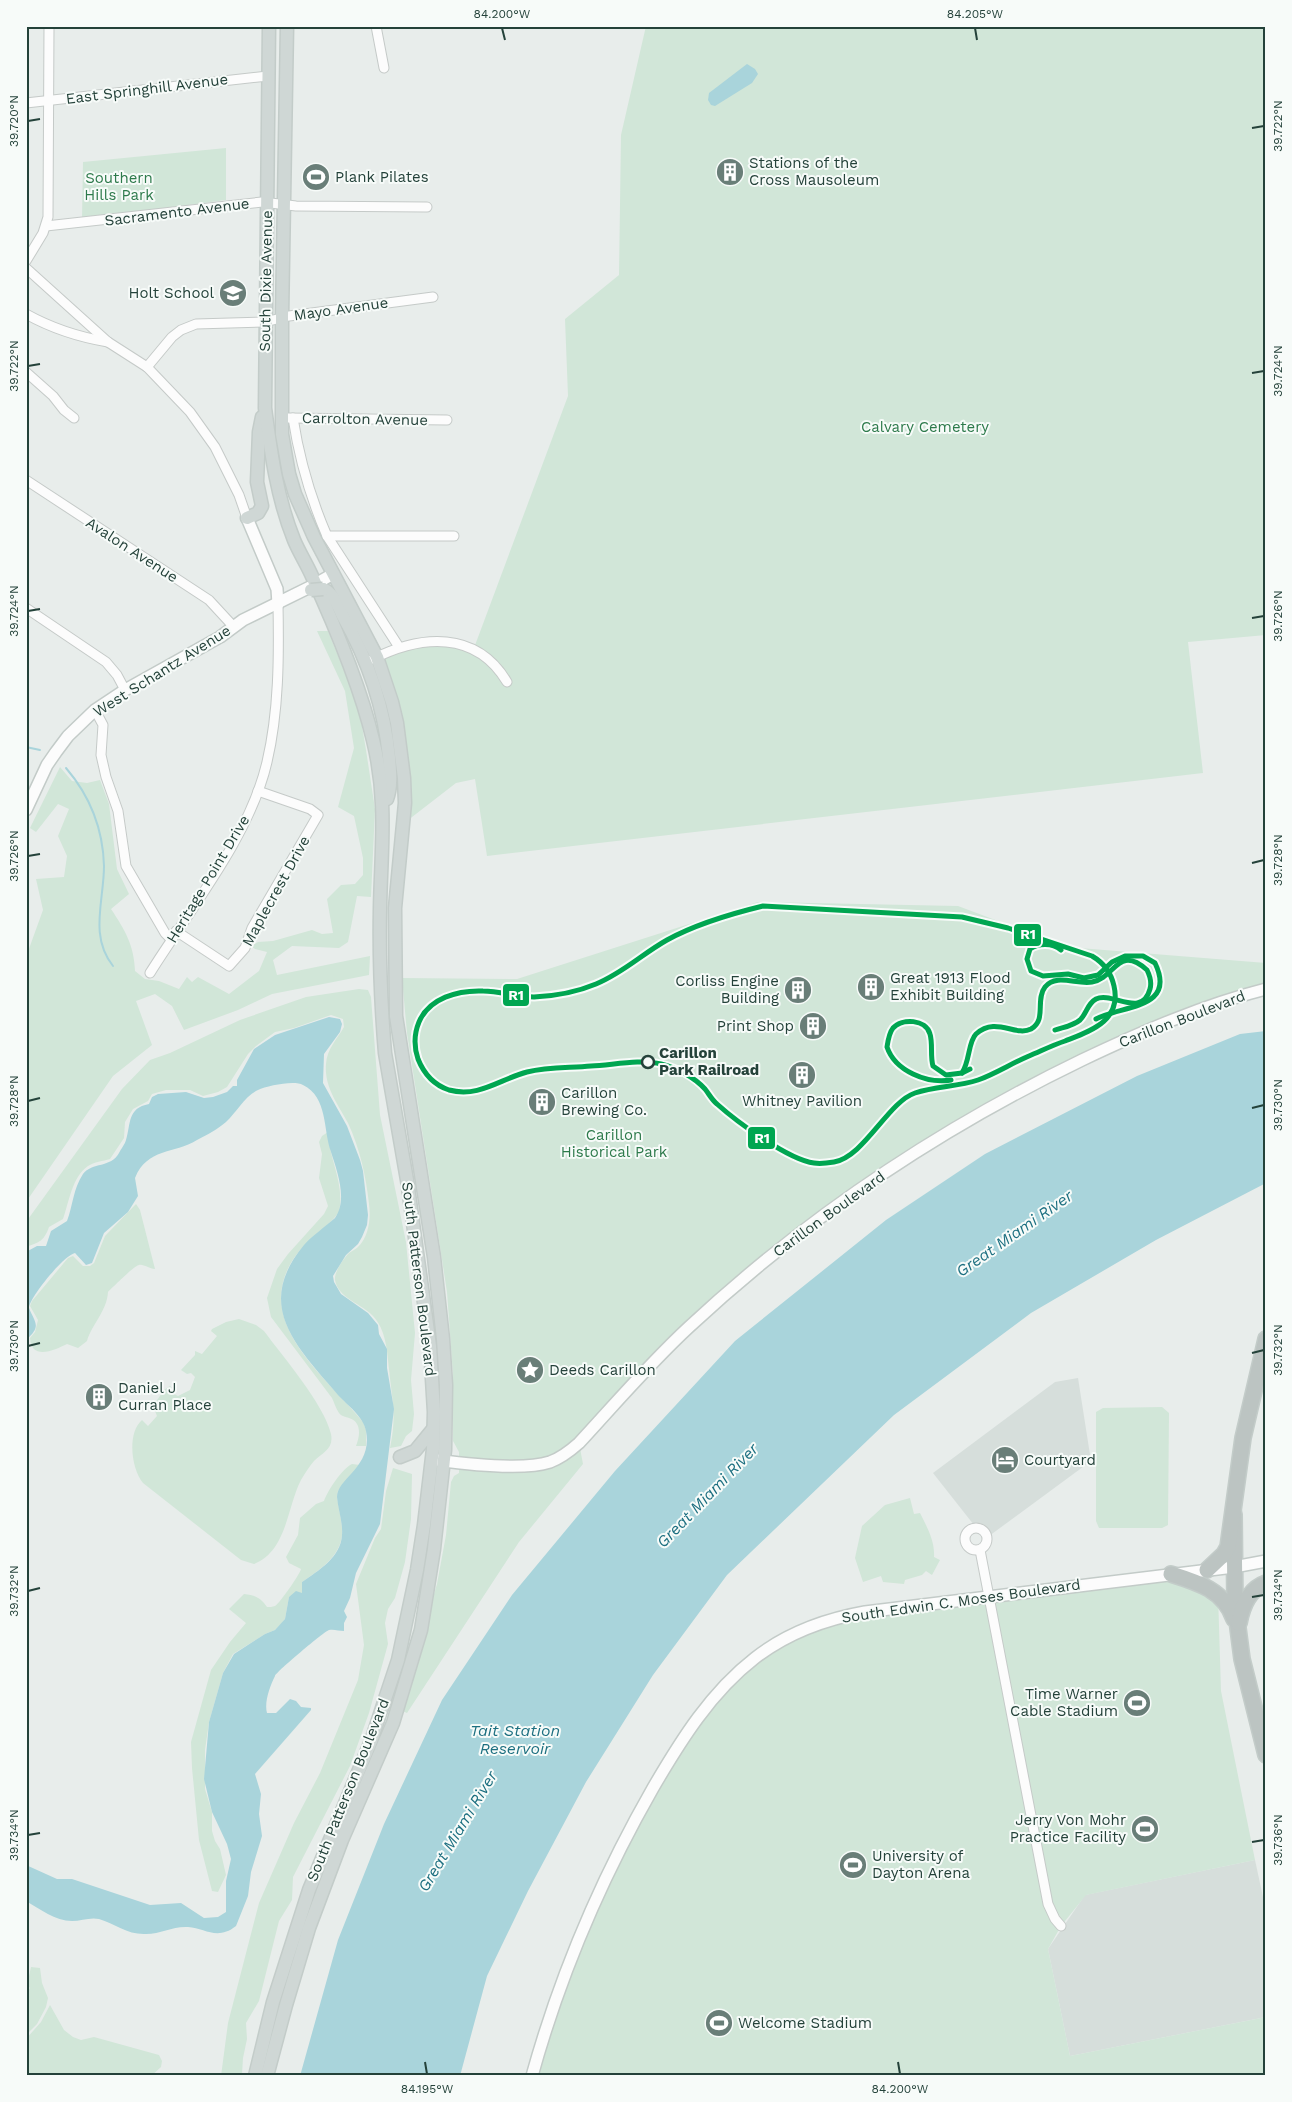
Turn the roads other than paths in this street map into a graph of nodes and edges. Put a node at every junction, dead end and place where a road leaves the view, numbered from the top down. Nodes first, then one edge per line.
1 (49, 26) edge
2 (269, 26) edge
3 (287, 26) edge
4 (376, 26) edge
5 (384, 68) dead end
6 (268, 76) junction
7 (49, 100) junction
8 (26, 103) edge
9 (268, 203) junction
10 (285, 205) junction
11 (428, 207) dead end
12 (46, 226) junction
13 (26, 261) edge
14 (26, 268) edge
15 (433, 296) dead end
16 (26, 314) edge
17 (282, 317) junction
18 (265, 322) junction
19 (108, 342) junction
20 (147, 367) junction
21 (26, 372) edge
22 (265, 408) junction
23 (74, 418) dead end
24 (288, 418) junction
25 (447, 420) dead end
26 (26, 480) edge
27 (247, 518) junction
28 (292, 533) joint
29 (320, 536) junction
30 (454, 536) dead end
31 (333, 574) junction
32 (314, 588) junction
33 (278, 604) junction
34 (26, 608) edge
35 (233, 626) junction
36 (399, 647) junction
37 (372, 660) junction
38 (507, 682) dead end
39 (125, 690) junction
40 (96, 710) junction
41 (258, 791) junction
42 (384, 808) junction
43 (26, 809) edge
44 (173, 935) junction
45 (150, 973) dead end
46 (1266, 989) edge
47 (1266, 1339) edge
48 (434, 1429) junction
49 (400, 1456) dead end
50 (438, 1460) junction
51 (1234, 1514) junction
52 (980, 1550) dead end
53 (1266, 1561) edge
54 (1234, 1567) junction
55 (1206, 1570) junction
56 (1171, 1574) junction
57 (1266, 1583) edge
58 (990, 1597) junction
59 (1238, 1630) junction
60 (1266, 1755) edge
61 (1061, 1926) dead end
62 (255, 2076) edge
63 (267, 2076) edge
64 (532, 2076) edge

1 - 7 street
2 - 6 main road, South Dixie Avenue
3 - 10 main road, South Dixie Avenue
4 - 5 street
6 - 7 street, East Springhill Avenue
6 - 9 main road, South Dixie Avenue
7 - 8 street, East Springhill Avenue
7 - 12 street
9 - 10 street, Sacramento Avenue
9 - 12 street, Sacramento Avenue
9 - 18 main road, South Dixie Avenue
10 - 11 street, Sacramento Avenue
10 - 17 main road, South Dixie Avenue
12 - 13 street
14 - 19 street
15 - 17 street, Mayo Avenue
16 - 19 street
17 - 18 street, Mayo Avenue
17 - 24 main road, South Dixie Avenue
18 - 20 street, Mayo Avenue
18 - 22 main road, South Dixie Avenue
19 - 20 street
20 - 27 street
21 - 23 street
22 - 27 main road
22 - 28 main road, South Dixie Avenue
24 - 25 street, Carrolton Avenue
24 - 29 main road, South Patterson Boulevard
26 - 35 street, Avalon Avenue
27 - 33 main road
28 - 42 main road, South Patterson Boulevard
29 - 30 street
29 - 31 main road, South Patterson Boulevard
29 - 36 street
31 - 32 main road, West Schantz Avenue
31 - 37 main road, South Patterson Boulevard
32 - 33 main road, West Schantz Avenue
32 - 37 main road
33 - 35 main road, West Schantz Avenue
33 - 41 street, Heritage Point Drive
34 - 39 street
35 - 39 main road, West Schantz Avenue
36 - 37 street
36 - 38 street
37 - 42 main road
37 - 50 main road, South Patterson Boulevard
39 - 40 main road, West Schantz Avenue
40 - 43 main road, West Schantz Avenue
40 - 44 street
41 - 44 street, Heritage Point Drive
41 - 44 street, Maplecrest Drive
42 - 48 main road, South Patterson Boulevard
44 - 45 street, Heritage Point Drive
46 - 50 main road, Carillon Boulevard
47 - 51 highway
48 - 49 main road
48 - 50 main road, South Patterson Boulevard
50 - 62 main road, South Patterson Boulevard
50 - 63 main road, South Patterson Boulevard
51 - 54 highway
51 - 55 highway
52 - 58 street
53 - 54 main road, South Edwin C. Moses Boulevard
54 - 55 main road, South Edwin C. Moses Boulevard
54 - 59 highway
55 - 56 main road, South Edwin C. Moses Boulevard
56 - 58 main road, South Edwin C. Moses Boulevard
56 - 59 highway
57 - 59 highway
58 - 61 street
58 - 64 main road, South Edwin C. Moses Boulevard
59 - 60 highway

